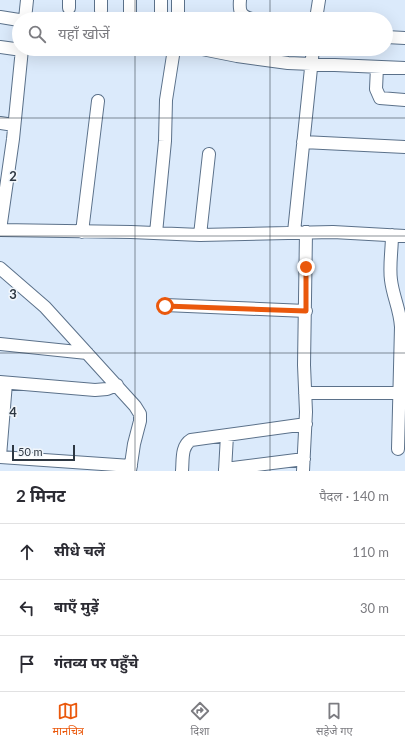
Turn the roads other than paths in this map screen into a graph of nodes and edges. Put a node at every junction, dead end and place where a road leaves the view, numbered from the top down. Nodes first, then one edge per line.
1 (27, 0) edge
2 (130, 0) edge
3 (161, 0) edge
4 (178, 0) edge
5 (240, 0) edge
6 (319, 0) edge
7 (26, 12) edge
8 (130, 12) edge
9 (161, 12) edge
10 (178, 12) edge
11 (240, 12) edge
12 (317, 12) edge
13 (0, 17) edge
14 (12, 19) edge
15 (393, 37) edge
16 (405, 38) edge
17 (0, 47) edge
18 (12, 49) edge
19 (21, 56) edge
20 (173, 56) edge
21 (239, 56) edge
22 (312, 56) edge
23 (311, 65) junction
24 (377, 67) junction
25 (405, 68) edge
26 (405, 100) edge
27 (98, 101) dead end
28 (0, 123) edge
29 (14, 125) junction
30 (303, 142) junction
31 (405, 147) edge
32 (209, 154) dead end
33 (0, 230) edge
34 (82, 232) junction
35 (300, 232) junction
36 (156, 233) junction
37 (200, 235) junction
38 (392, 235) junction
39 (405, 236) edge
40 (1, 270) edge
41 (165, 306) dead end
42 (306, 311) junction
43 (0, 344) edge
44 (87, 353) junction
45 (3, 383) edge
46 (117, 385) junction
47 (305, 393) junction
48 (400, 393) junction
49 (306, 424) junction
50 (227, 435) junction
51 (398, 449) dead end
52 (0, 457) edge
53 (304, 459) junction
54 (253, 468) edge
55 (130, 469) edge
56 (225, 470) edge
57 (182, 471) edge
58 (303, 471) edge

1 - 7 street
2 - 8 street
3 - 9 street
4 - 10 street
5 - 11 street
6 - 12 street
13 - 14 street
15 - 16 street
17 - 18 street
19 - 29 street
20 - 36 street
21 - 23 street
22 - 23 street
23 - 24 street
23 - 30 street
24 - 25 street
24 - 26 street
27 - 34 street
28 - 29 street
29 - 33 street
30 - 31 street
30 - 35 street
32 - 37 street
33 - 34 street
34 - 36 street
35 - 37 street
35 - 38 street
35 - 42 street
36 - 37 street
38 - 39 street
38 - 48 street
40 - 44 street
41 - 42 street
42 - 47 street
43 - 44 street
44 - 46 street
45 - 46 street
45 - 52 street
46 - 55 street
47 - 48 street
47 - 49 street
48 - 51 street
49 - 50 street
49 - 53 street
50 - 56 street
50 - 57 street
52 - 55 street
53 - 54 street
53 - 58 street
54 - 56 street

